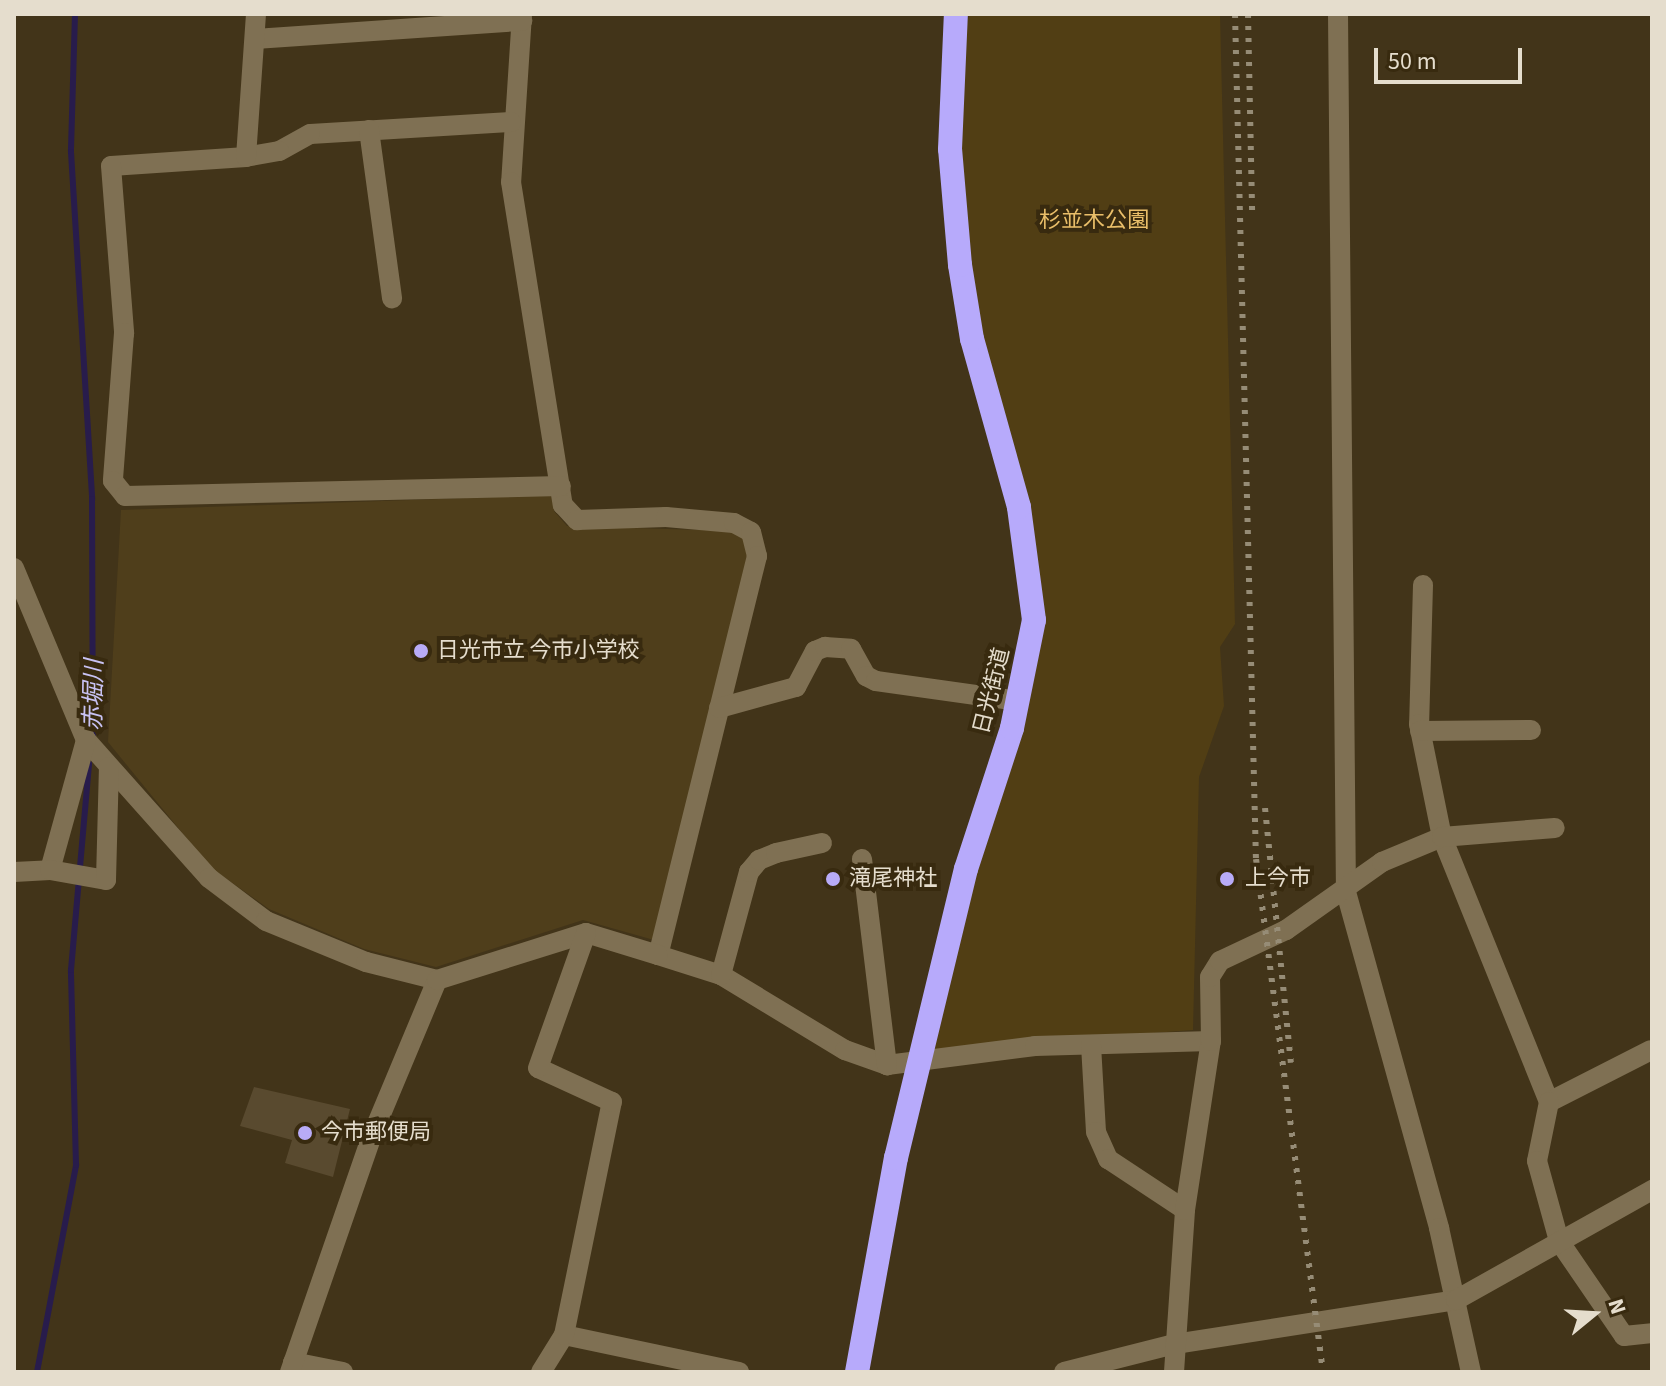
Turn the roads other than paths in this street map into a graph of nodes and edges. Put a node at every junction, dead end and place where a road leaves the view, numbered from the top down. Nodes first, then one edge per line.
1 (256, 14) edge
2 (956, 14) edge
3 (1338, 14) edge
4 (522, 17) edge
5 (355, 23) edge
6 (255, 39) junction
7 (511, 122) junction
8 (369, 130) junction
9 (246, 157) junction
10 (392, 298) dead end
11 (561, 486) junction
12 (14, 568) edge
13 (1423, 585) dead end
14 (1019, 701) junction
15 (719, 708) junction
16 (1531, 730) dead end
17 (1420, 731) junction
18 (86, 740) junction
19 (109, 767) junction
20 (1555, 828) dead end
21 (1442, 837) junction
22 (822, 843) dead end
23 (862, 859) dead end
24 (57, 871) junction
25 (14, 872) edge
26 (1346, 892) junction
27 (586, 933) junction
28 (658, 955) junction
29 (721, 975) junction
30 (437, 980) junction
31 (1211, 1041) junction
32 (1091, 1045) junction
33 (1651, 1050) edge
34 (919, 1064) junction
35 (887, 1065) junction
36 (1549, 1102) junction
37 (1652, 1190) edge
38 (1185, 1210) junction
39 (1559, 1241) junction
40 (1456, 1300) junction
41 (1652, 1333) edge
42 (564, 1335) junction
43 (1175, 1344) junction
44 (292, 1367) edge
45 (343, 1372) edge
46 (541, 1372) edge
47 (739, 1372) edge
48 (863, 1372) edge
49 (1064, 1372) edge
50 (1174, 1372) edge
51 (1471, 1372) edge

1 - 6 street
2 - 14 highway, 日光街道
3 - 26 street
4 - 5 street
4 - 7 street
5 - 6 street
6 - 9 street
7 - 8 street
7 - 11 street
8 - 9 street
8 - 10 street
9 - 11 street
11 - 15 street
12 - 18 street
13 - 17 street
14 - 15 street
14 - 34 highway, 日光街道
15 - 28 street
16 - 17 street
17 - 21 street
18 - 19 street
18 - 24 street
19 - 24 street
19 - 30 street
20 - 21 street
21 - 26 street
21 - 36 street
22 - 29 street
23 - 35 street
24 - 25 street
26 - 31 street
26 - 40 street
27 - 28 street
27 - 30 street
27 - 42 street
28 - 29 street
29 - 35 street
30 - 44 street
31 - 32 street
31 - 38 street
32 - 34 street
32 - 38 street
33 - 36 street
34 - 35 street
34 - 48 highway, 日光街道
36 - 39 street
37 - 39 street
38 - 43 street
39 - 40 street
39 - 41 street
40 - 43 street
40 - 51 street
42 - 46 street
42 - 47 street
43 - 49 street
43 - 50 street
44 - 45 street

